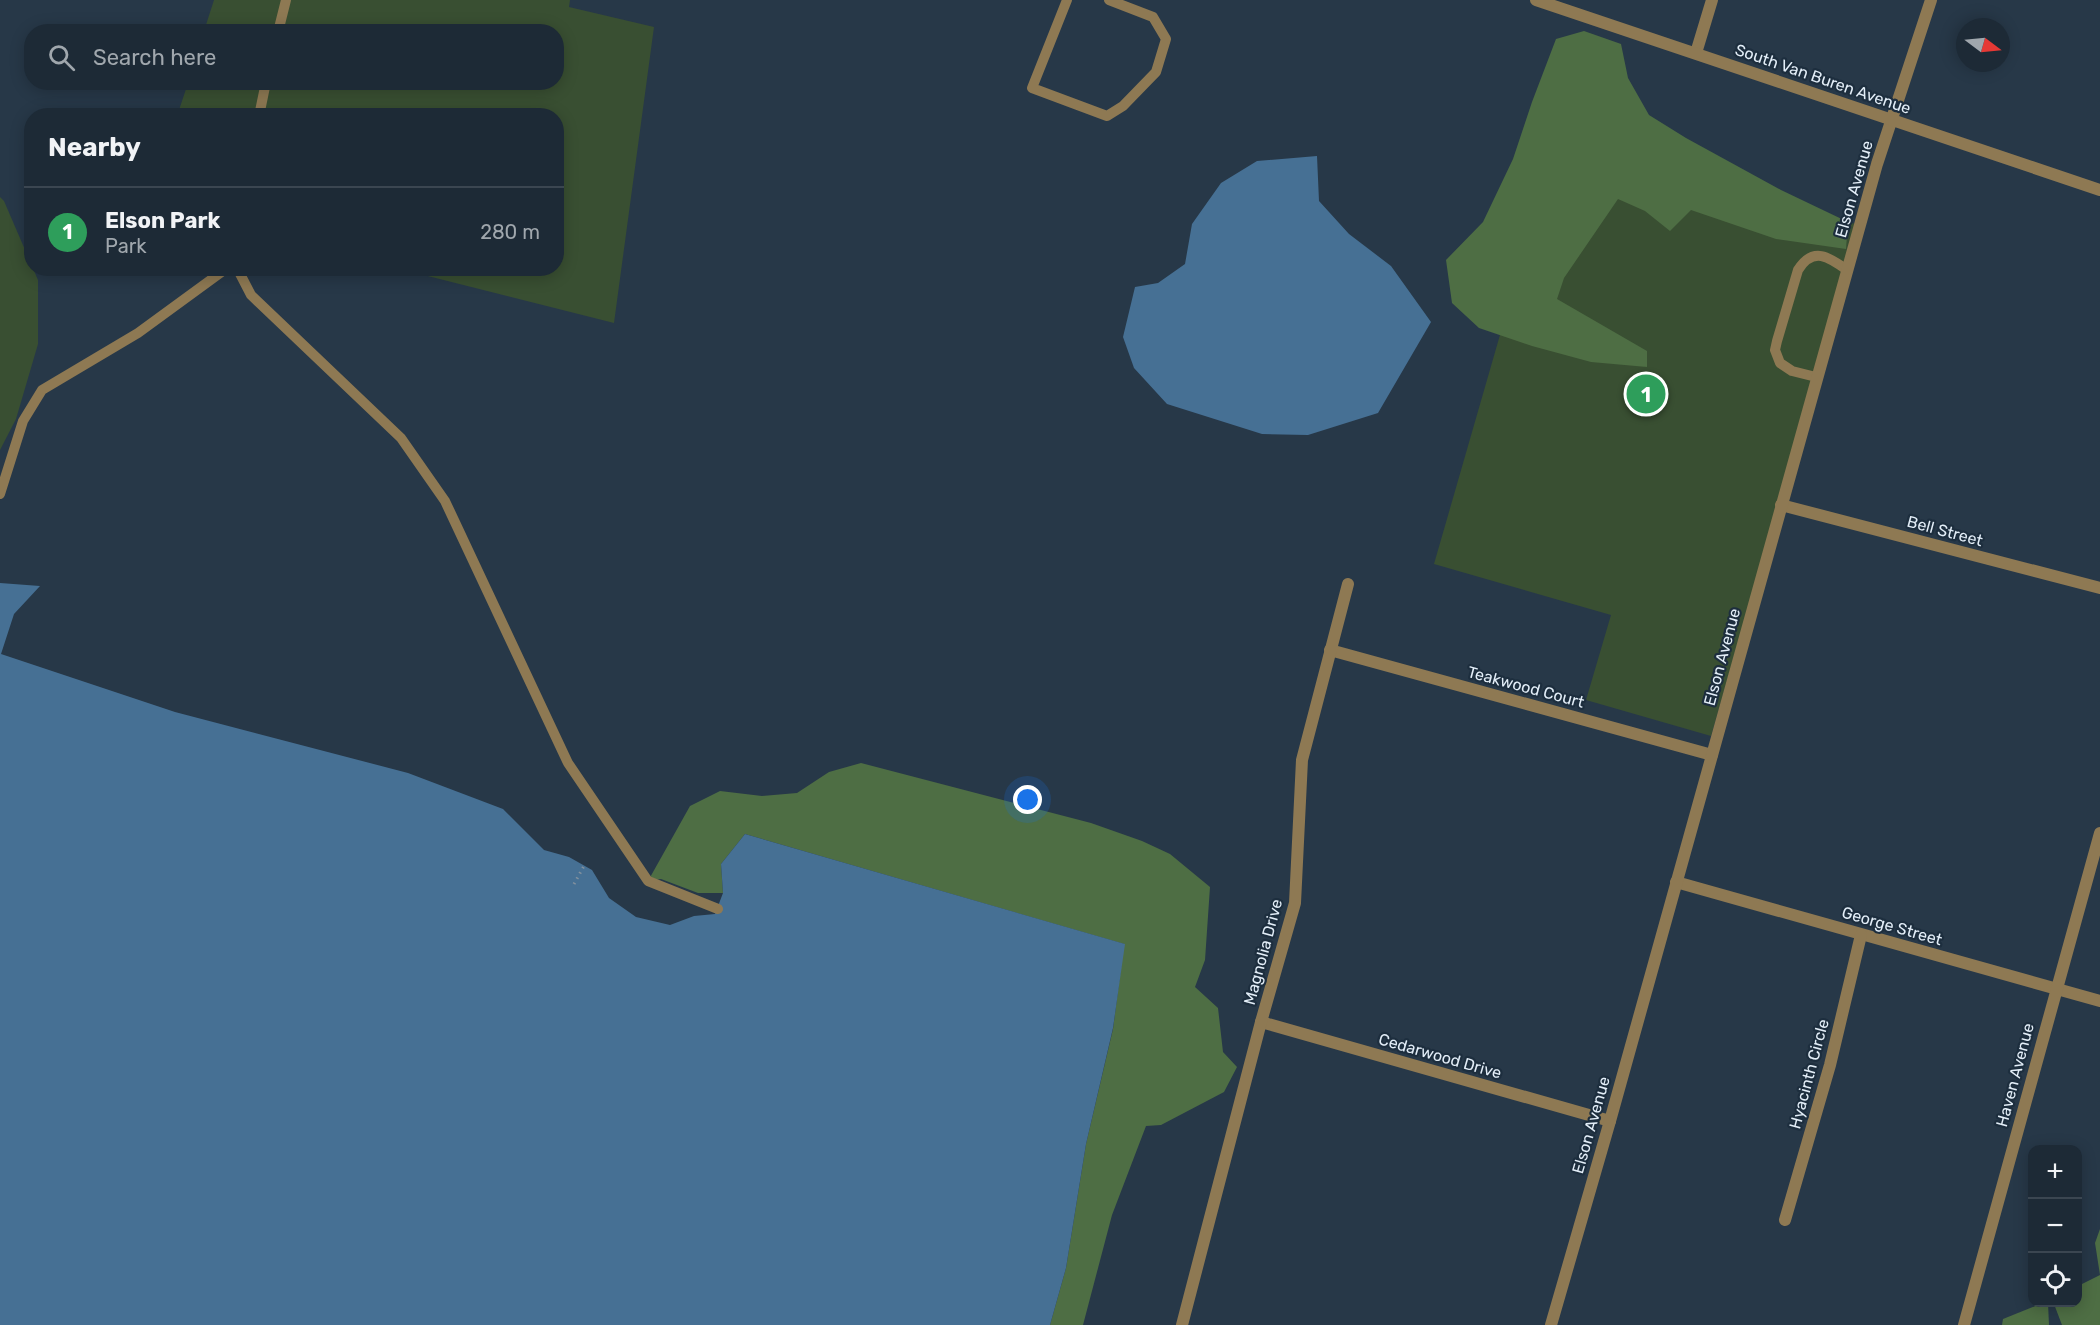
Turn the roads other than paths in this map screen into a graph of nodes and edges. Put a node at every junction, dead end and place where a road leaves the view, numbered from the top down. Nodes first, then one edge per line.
1 (286, 0) edge
2 (1067, 0) edge
3 (1109, 0) edge
4 (1536, 0) edge
5 (1712, 0) edge
6 (1931, 0) edge
7 (280, 24) edge
8 (1696, 53) junction
9 (264, 90) edge
10 (261, 108) edge
11 (1892, 119) junction
12 (2100, 190) edge
13 (1847, 270) junction
14 (216, 276) edge
15 (241, 276) edge
16 (1816, 377) junction
17 (0, 494) edge
18 (1781, 505) junction
19 (1348, 584) dead end
20 (2100, 588) edge
21 (1330, 650) junction
22 (1712, 755) junction
23 (2100, 833) edge
24 (1676, 882) junction
25 (718, 909) dead end
26 (1861, 935) junction
27 (2056, 990) junction
28 (2100, 1001) edge
29 (1261, 1022) junction
30 (1610, 1121) junction
31 (1785, 1220) dead end
32 (1182, 1325) edge
33 (1551, 1325) edge
34 (1964, 1325) edge

1 - 7 lane
2 - 3 lane
4 - 8 street, South Van Buren Avenue
5 - 8 street
6 - 11 street, Elson Avenue
8 - 11 street, South Van Buren Avenue
9 - 10 lane
11 - 12 street, South Van Buren Avenue
11 - 13 street, Elson Avenue
13 - 16 street, Elson Avenue
13 - 16 lane
14 - 17 lane
15 - 25 lane
16 - 18 street, Elson Avenue
18 - 20 street, Bell Street
18 - 22 street, Elson Avenue
19 - 21 street, Magnolia Drive
21 - 22 street, Teakwood Court
21 - 29 street, Magnolia Drive
22 - 24 street, Elson Avenue
23 - 27 street, Haven Avenue
24 - 26 street, George Street
24 - 30 street, Elson Avenue
26 - 27 street, George Street
26 - 31 street, Hyacinth Circle
27 - 28 street, George Street
27 - 34 street, Haven Avenue
29 - 30 street, Cedarwood Drive
29 - 32 street, Magnolia Drive
30 - 33 street, Elson Avenue

